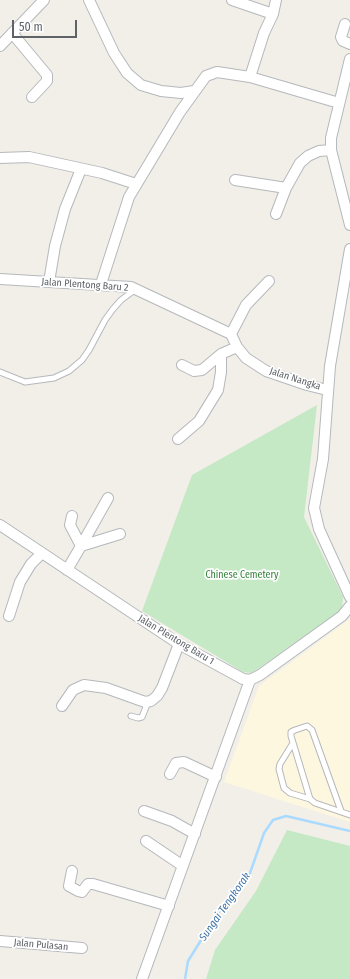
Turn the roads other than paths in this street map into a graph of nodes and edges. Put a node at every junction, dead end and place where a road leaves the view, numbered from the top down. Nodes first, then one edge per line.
1 (44, 0) edge
2 (89, 0) edge
3 (232, 0) edge
4 (276, 0) edge
5 (273, 14) junction
6 (345, 24) dead end
7 (12, 33) junction
8 (350, 44) edge
9 (0, 46) edge
10 (350, 60) edge
11 (250, 78) junction
12 (194, 91) junction
13 (32, 97) dead end
14 (339, 103) junction
15 (331, 150) junction
16 (0, 157) edge
17 (81, 169) junction
18 (236, 180) dead end
19 (136, 184) junction
20 (286, 188) junction
21 (276, 214) dead end
22 (350, 225) edge
23 (350, 249) edge
24 (0, 279) edge
25 (269, 281) dead end
26 (50, 282) junction
27 (101, 284) junction
28 (136, 289) junction
29 (231, 334) junction
30 (237, 347) junction
31 (221, 354) junction
32 (182, 365) dead end
33 (0, 372) edge
34 (327, 390) junction
35 (178, 439) dead end
36 (108, 498) dead end
37 (72, 516) dead end
38 (0, 526) edge
39 (120, 534) dead end
40 (80, 546) junction
41 (42, 553) junction
42 (67, 570) junction
43 (350, 597) edge
44 (350, 606) edge
45 (9, 616) dead end
46 (179, 644) junction
47 (250, 680) junction
48 (148, 702) junction
49 (62, 706) dead end
50 (131, 716) dead end
51 (293, 743) junction
52 (170, 774) dead end
53 (216, 776) junction
54 (310, 799) junction
55 (144, 811) dead end
56 (341, 812) junction
57 (350, 815) edge
58 (195, 834) junction
59 (146, 841) dead end
60 (184, 866) junction
61 (72, 871) dead end
62 (168, 906) junction
63 (0, 941) edge
64 (82, 948) dead end
65 (142, 979) edge

1 - 7 street
2 - 12 street
3 - 5 street
4 - 5 street
5 - 11 street
6 - 8 street
7 - 9 street
7 - 13 street
10 - 14 street
11 - 12 street
11 - 14 street
12 - 19 street
14 - 15 street
15 - 20 street
15 - 22 street
16 - 17 street
17 - 19 street
17 - 26 street
18 - 20 street
19 - 27 street
20 - 21 street
23 - 34 street
24 - 26 street, Jalan Plentong Baru 2
25 - 29 street
26 - 27 street, Jalan Plentong Baru 2
27 - 28 street, Jalan Plentong Baru 2
28 - 29 street, Jalan Plentong Baru 2
28 - 33 lane
29 - 30 street, Jalan Nangka
30 - 31 street
30 - 34 street, Jalan Nangka
31 - 32 street
31 - 35 street
34 - 43 street
36 - 40 street
37 - 40 street
38 - 41 street, Jalan Plentong Baru 1
39 - 40 street
40 - 42 street
41 - 42 street, Jalan Plentong Baru 1
41 - 45 street
42 - 46 street, Jalan Plentong Baru 1
44 - 47 street
46 - 47 street, Jalan Plentong Baru 1
46 - 48 street
47 - 53 street
48 - 49 street
48 - 50 lane
51 - 54 lane
51 - 54 lane
51 - 56 lane
52 - 53 street
53 - 58 street
54 - 56 lane
55 - 58 street
56 - 57 lane
58 - 60 street
59 - 60 street
60 - 62 street
61 - 62 street
62 - 65 street
63 - 64 street, Jalan Pulasan

